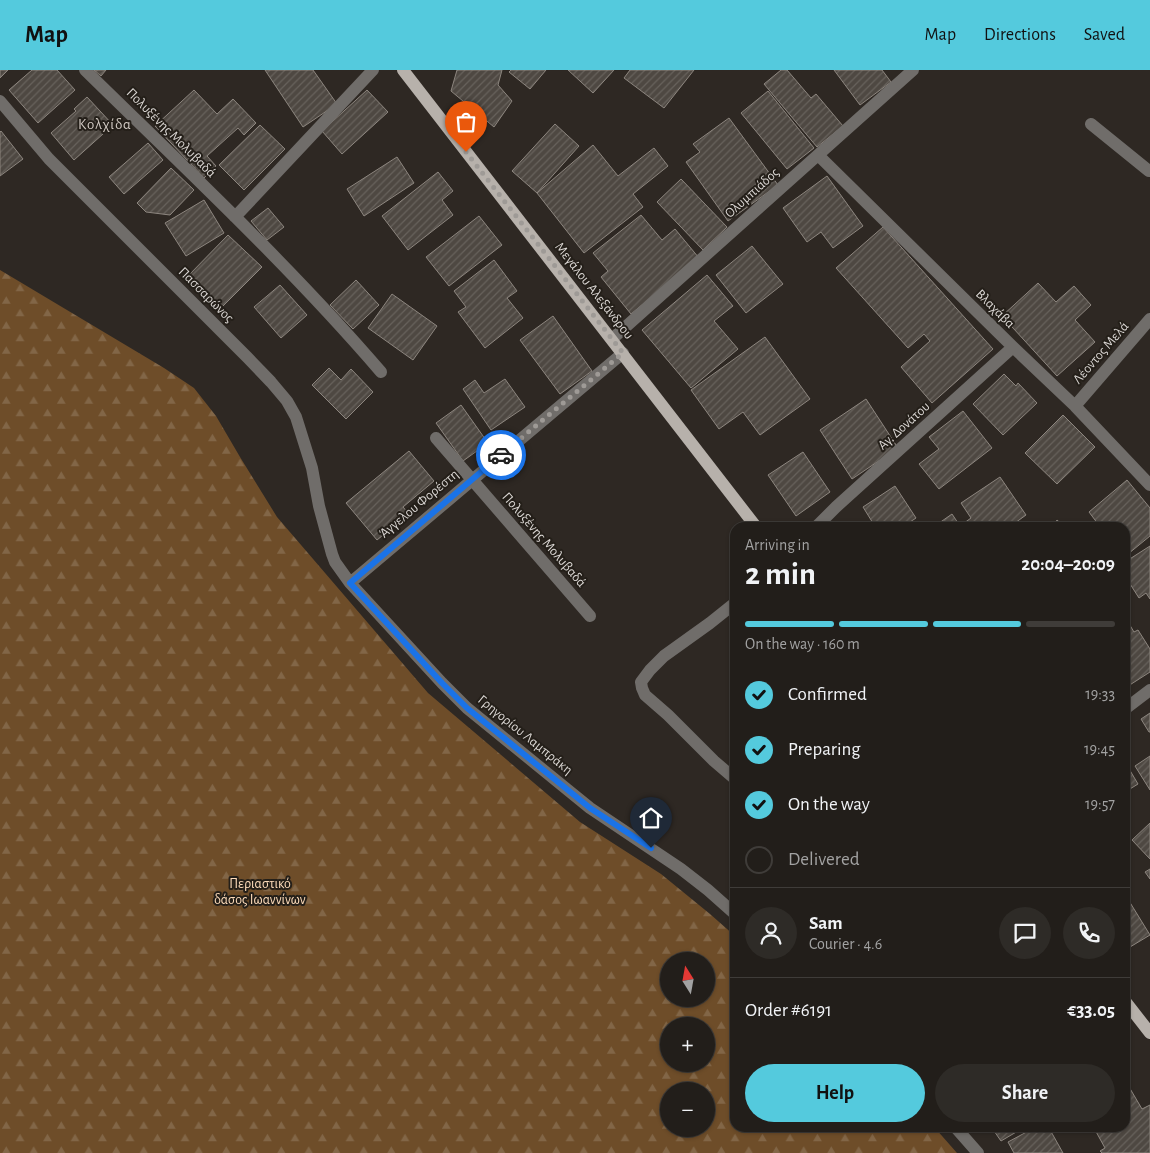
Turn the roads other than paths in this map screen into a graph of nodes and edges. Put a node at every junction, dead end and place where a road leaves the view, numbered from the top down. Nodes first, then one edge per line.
1 (85, 70) edge
2 (373, 70) edge
3 (913, 70) edge
4 (405, 71) edge
5 (0, 101) edge
6 (1092, 124) dead end
7 (818, 155) junction
8 (1150, 170) edge
9 (235, 218) junction
10 (1150, 319) edge
11 (612, 339) junction
12 (1013, 347) junction
13 (623, 353) junction
14 (381, 372) dead end
15 (1075, 406) junction
16 (436, 438) dead end
17 (472, 480) junction
18 (1150, 485) edge
19 (753, 522) edge
20 (821, 522) edge
21 (330, 546) joint
22 (350, 583) junction
23 (730, 607) edge
24 (590, 616) dead end
25 (1150, 690) edge
26 (1130, 705) edge
27 (730, 775) edge
28 (730, 910) edge
29 (1130, 1008) edge
30 (1150, 1033) edge
31 (960, 1132) edge
32 (978, 1153) edge

1 - 9 street, Πολυξένης Μολυβαδά
2 - 9 street
3 - 7 street, Ολυμπιάδος
4 - 11 main road, Μεγάλου Αλεξάνδρου
5 - 21 street, Πασσαρώνος
6 - 8 street
7 - 11 street, Ολυμπιάδος
7 - 12 street, Βλαχάβα
9 - 14 street, Πολυξένης Μολυβαδά
10 - 15 street, Λέοντος Μελά
11 - 13 main road, Μεγάλου Αλεξάνδρου
12 - 15 street, Βλαχάβα
12 - 20 street, Αγ. Δονάτου
13 - 17 street, Άγγελου Φορέστη
13 - 19 main road, Μεγάλου Αλεξάνδρου
15 - 18 street, Βλαχάβα
16 - 17 street, Πολυξένης Μολυβαδά
17 - 22 street, Άγγελου Φορέστη
17 - 24 street, Πολυξένης Μολυβαδά
21 - 22 street, Γρηγορίου Λαμπράκη
22 - 28 street, Γρηγορίου Λαμπράκη
23 - 27 street
25 - 26 street
29 - 30 main road
31 - 32 street

